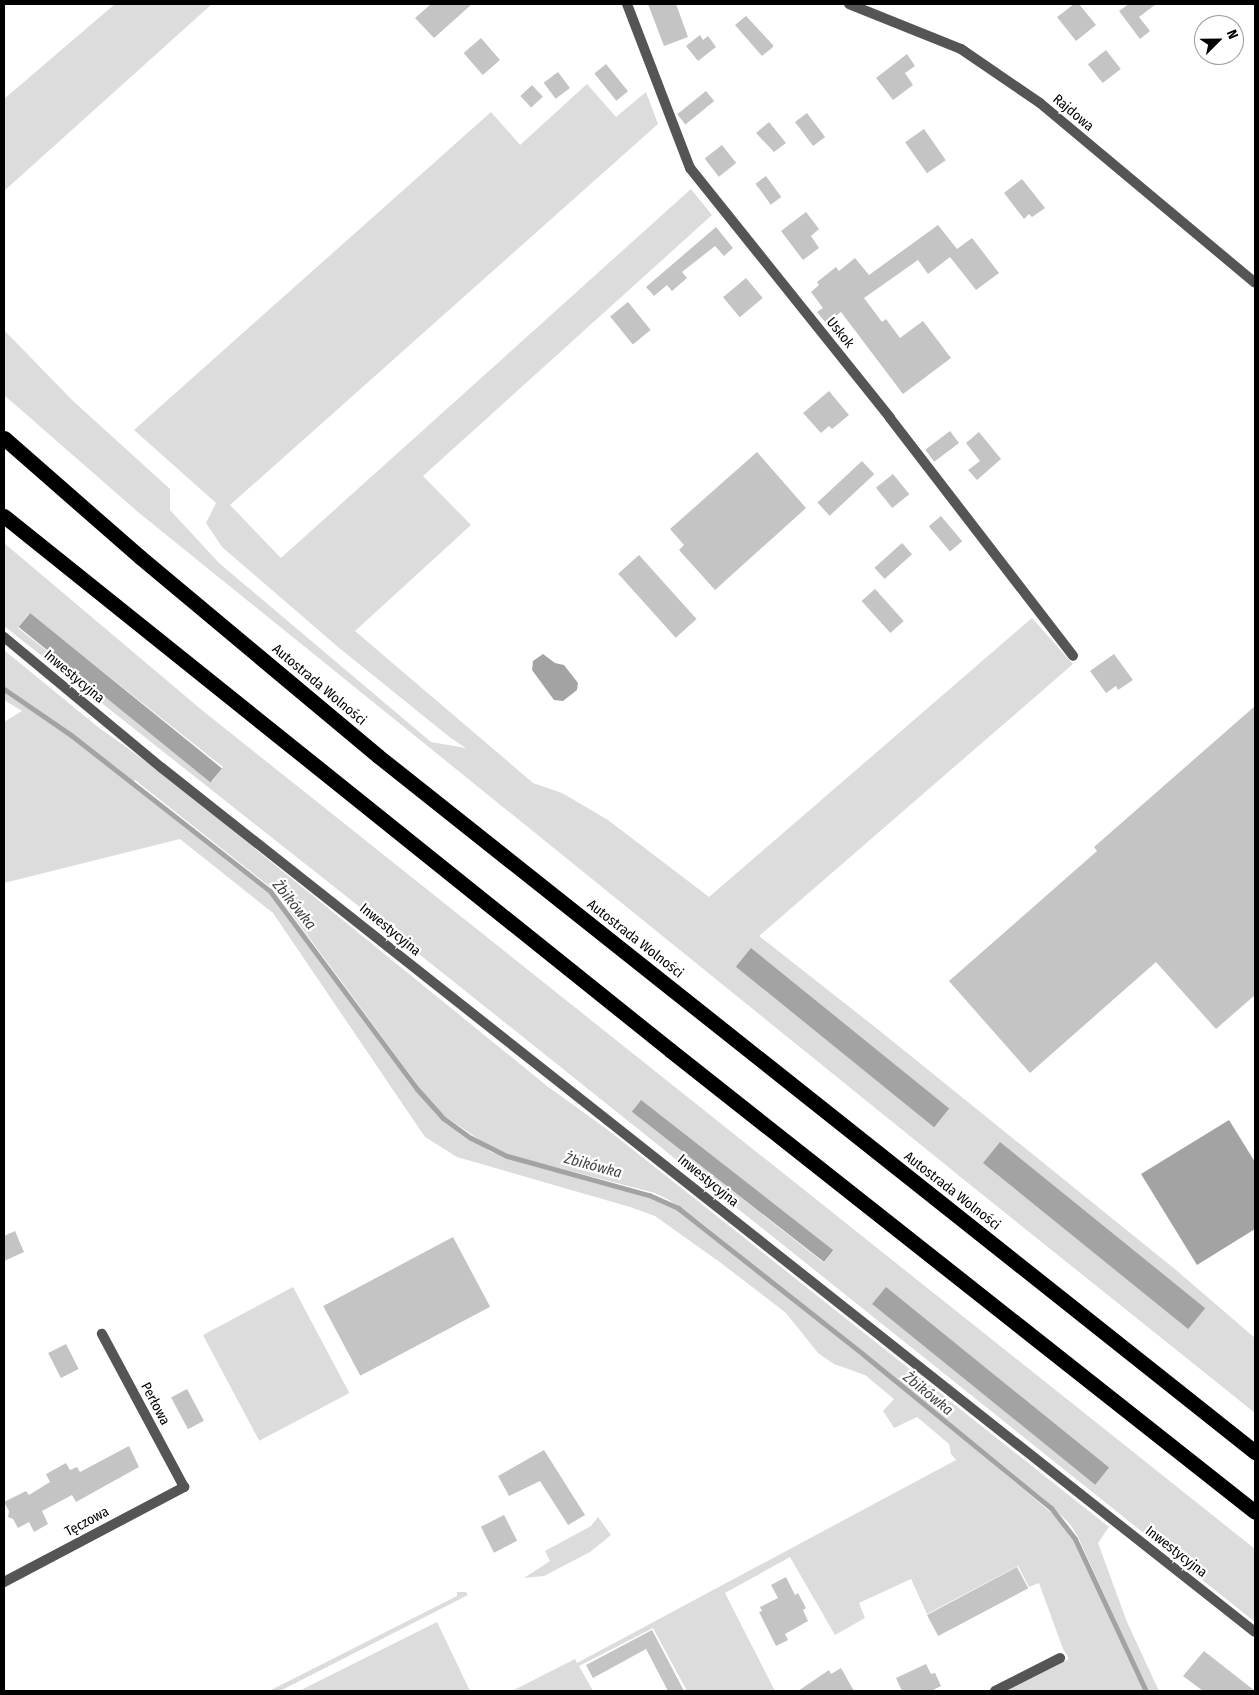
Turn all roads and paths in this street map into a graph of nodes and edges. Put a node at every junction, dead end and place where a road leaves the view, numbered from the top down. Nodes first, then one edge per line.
1 (627, 4) edge
2 (849, 4) edge
3 (1255, 283) edge
4 (4, 438) edge
5 (4, 516) edge
6 (4, 637) edge
7 (1073, 656) dead end
8 (102, 1334) dead end
9 (1255, 1452) edge
10 (184, 1487) joint
11 (1255, 1512) edge
12 (4, 1582) edge
13 (1255, 1632) edge
14 (1060, 1658) dead end
15 (995, 1691) edge

1 - 7 street, Uskok
2 - 3 street, Rajdowa
4 - 9 highway, Autostrada Wolności
5 - 11 highway
6 - 13 street, Inwestycyjna
8 - 10 street, Perłowa
10 - 12 street, Tęczowa
14 - 15 street

